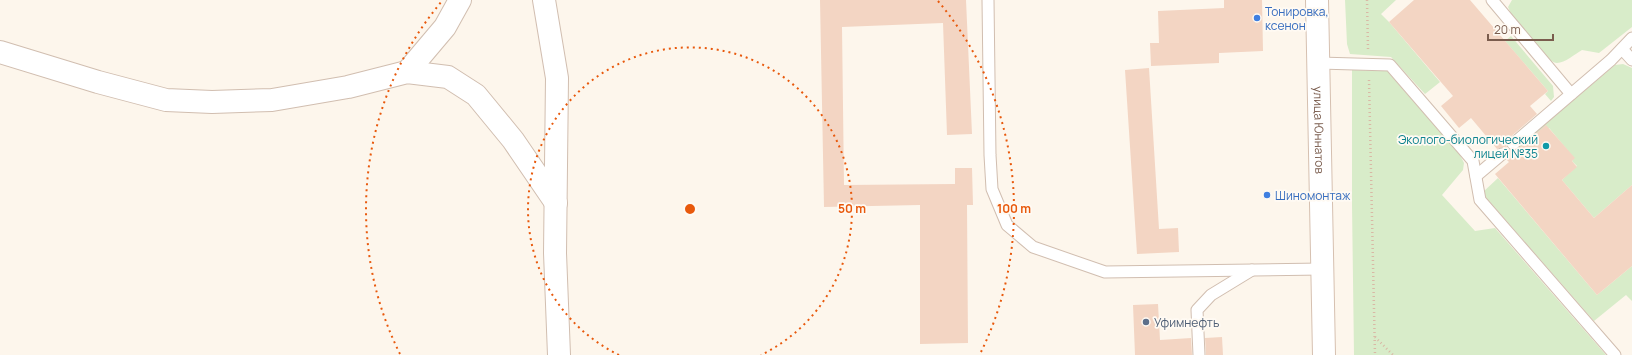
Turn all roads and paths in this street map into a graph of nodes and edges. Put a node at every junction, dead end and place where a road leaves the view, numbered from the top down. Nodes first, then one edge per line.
1 (460, 0) edge
2 (544, 0) edge
3 (988, 0) edge
4 (1317, 0) edge
5 (1367, 0) edge
6 (1492, 0) edge
7 (1632, 38) edge
8 (1622, 49) junction
9 (0, 52) edge
10 (1632, 60) edge
11 (1319, 63) junction
12 (1369, 65) junction
13 (407, 72) junction
14 (1571, 94) junction
15 (1513, 144) dead end
16 (1502, 154) dead end
17 (1476, 176) junction
18 (556, 204) junction
19 (1322, 269) junction
20 (1253, 270) junction
21 (1375, 337) junction
22 (559, 355) edge
23 (1199, 355) edge
24 (1324, 355) edge
25 (1375, 355) edge
26 (1393, 355) edge
27 (1615, 355) edge

1 - 13 street
2 - 18 street
3 - 20 lane
4 - 11 street, улица Юннатов
5 - 12 path
6 - 14 lane
7 - 8 lane
8 - 10 lane
8 - 14 lane
9 - 13 street
11 - 12 lane
11 - 19 street, улица Юннатов
12 - 17 lane
12 - 21 path
13 - 18 street
14 - 15 lane
16 - 17 lane
17 - 27 lane
18 - 22 street
19 - 20 lane
19 - 24 street, улица Юннатов
20 - 23 lane
21 - 25 path
21 - 26 path

